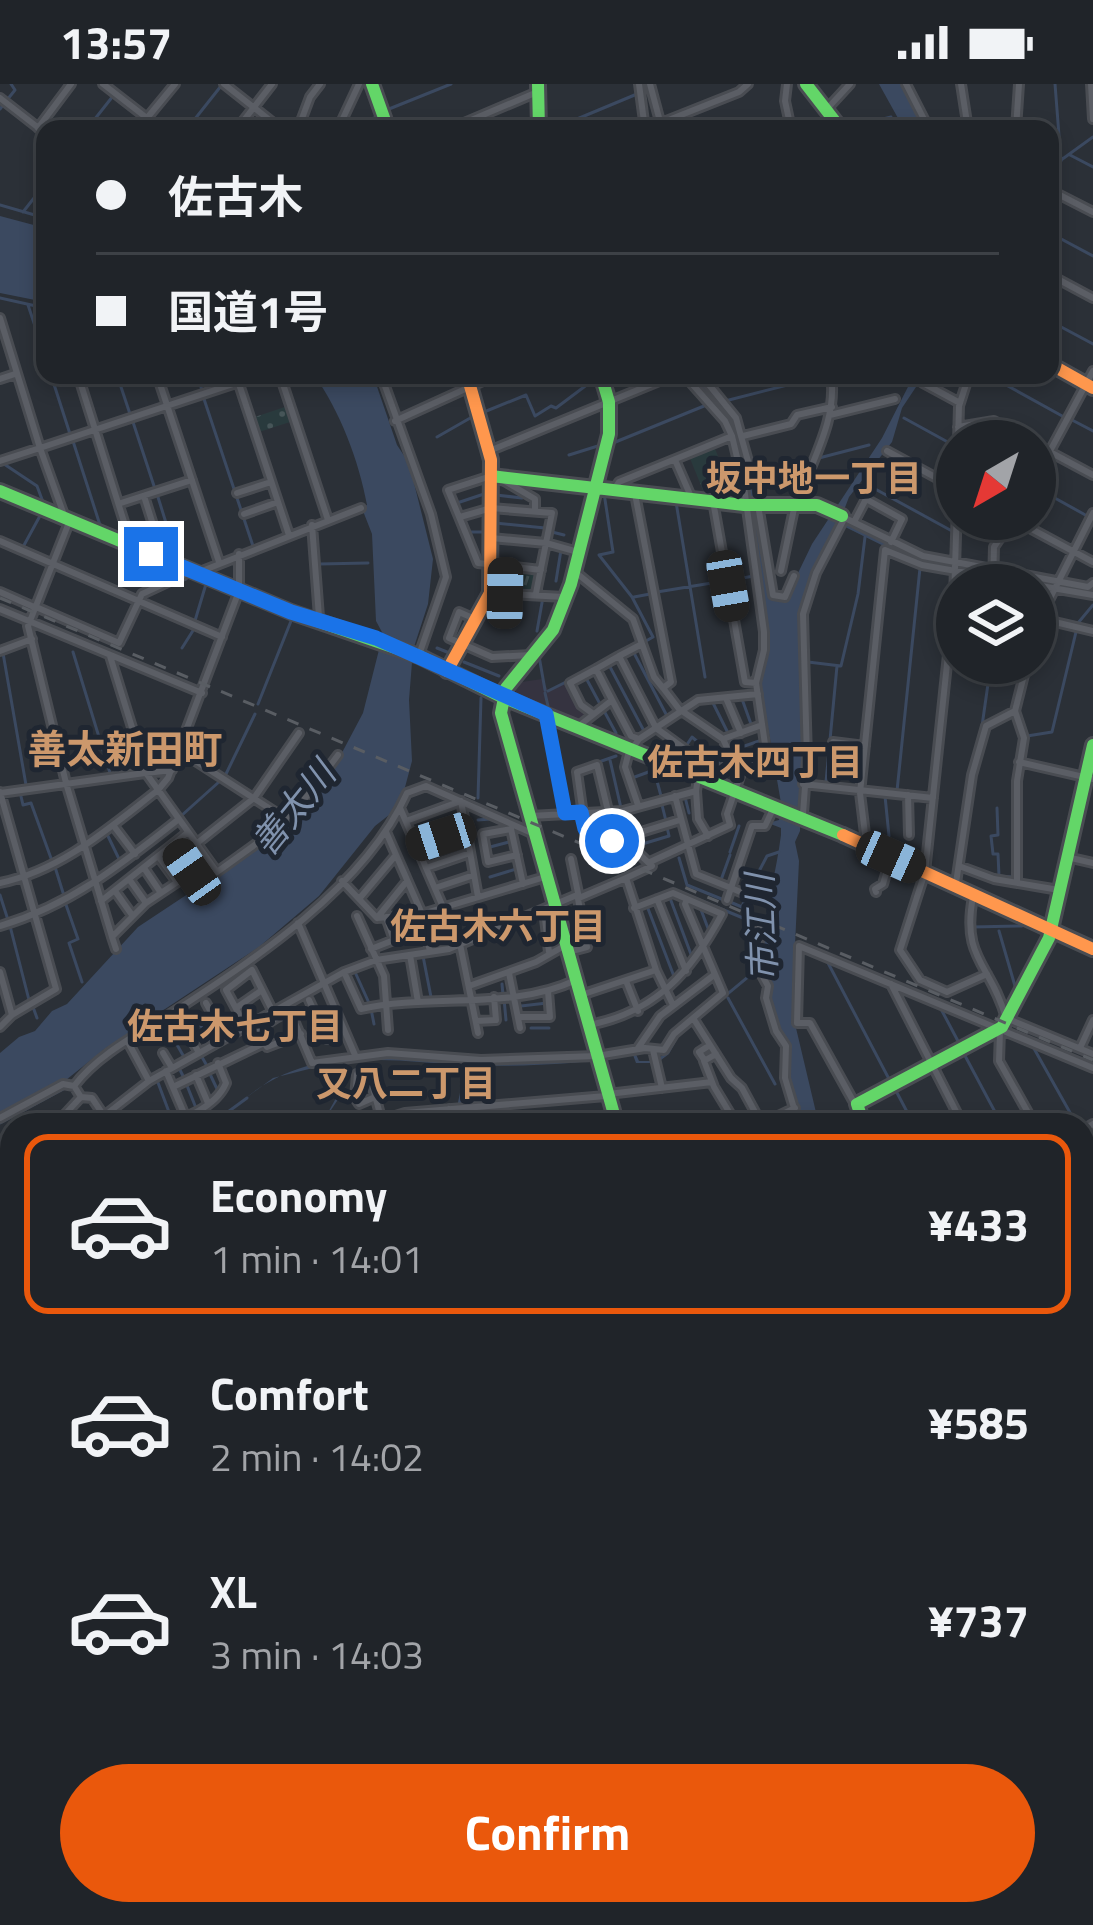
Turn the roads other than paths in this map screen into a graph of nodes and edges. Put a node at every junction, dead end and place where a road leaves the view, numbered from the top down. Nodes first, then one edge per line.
1 (71, 84) edge
2 (103, 84) edge
3 (176, 84) edge
4 (224, 84) edge
5 (272, 84) edge
6 (320, 84) edge
7 (359, 84) edge
8 (372, 84) edge
9 (556, 84) edge
10 (639, 84) edge
11 (650, 84) edge
12 (748, 84) edge
13 (787, 84) edge
14 (806, 84) edge
15 (850, 84) edge
16 (906, 84) edge
17 (961, 84) edge
18 (1019, 84) edge
19 (1091, 84) edge
20 (538, 88) edge
21 (0, 98) edge
22 (254, 108) junction
23 (826, 110) junction
24 (147, 118) junction
25 (1093, 118) edge
26 (48, 120) edge
27 (149, 120) edge
28 (244, 120) edge
29 (269, 120) edge
30 (302, 120) edge
31 (342, 120) edge
32 (385, 120) edge
33 (469, 120) edge
34 (539, 120) edge
35 (644, 120) edge
36 (660, 120) edge
37 (676, 120) edge
38 (789, 120) edge
39 (834, 120) edge
40 (924, 120) edge
41 (967, 120) edge
42 (1017, 120) edge
43 (36, 125) edge
44 (1059, 195) edge
45 (1093, 212) edge
46 (1059, 280) edge
47 (1093, 298) edge
48 (0, 318) edge
49 (1059, 368) edge
50 (15, 374) junction
51 (0, 379) edge
52 (1091, 381) edge
53 (81, 384) edge
54 (160, 384) edge
55 (224, 384) edge
56 (239, 384) edge
57 (283, 384) edge
58 (384, 384) edge
59 (463, 384) edge
60 (470, 384) edge
61 (604, 384) edge
62 (652, 384) edge
63 (692, 384) edge
64 (708, 384) edge
65 (831, 384) edge
66 (924, 384) edge
67 (966, 384) edge
68 (896, 399) dead end
69 (609, 402) junction
70 (960, 403) junction
71 (167, 406) junction
72 (831, 411) junction
73 (959, 420) edge
74 (395, 421) junction
75 (96, 429) junction
76 (732, 436) junction
77 (743, 436) junction
78 (1056, 442) edge
79 (40, 448) junction
80 (489, 451) junction
81 (886, 451) dead end
82 (1056, 455) edge
83 (675, 460) junction
84 (0, 461) edge
85 (751, 472) dead end
86 (1093, 475) edge
87 (496, 477) junction
88 (936, 477) edge
89 (192, 480) junction
90 (271, 482) junction
91 (604, 489) junction
92 (0, 490) edge
93 (237, 493) dead end
94 (635, 494) junction
95 (144, 496) junction
96 (692, 500) junction
97 (278, 502) junction
98 (713, 502) junction
99 (120, 503) junction
100 (796, 504) junction
101 (752, 505) junction
102 (361, 508) dead end
103 (491, 508) junction
104 (535, 512) junction
105 (244, 514) dead end
106 (1093, 514) edge
107 (459, 518) junction
108 (843, 518) junction
109 (68, 519) junction
110 (328, 520) junction
111 (312, 525) junction
112 (289, 535) junction
113 (490, 538) junction
114 (1052, 540) edge
115 (0, 541) edge
116 (890, 542) junction
117 (547, 543) junction
118 (129, 545) junction
119 (1073, 551) junction
120 (578, 552) junction
121 (151, 554) junction
122 (239, 554) junction
123 (219, 562) junction
124 (1093, 562) edge
125 (52, 564) junction
126 (949, 564) edge
127 (498, 565) junction
128 (936, 565) edge
129 (541, 570) junction
130 (574, 571) junction
131 (781, 571) dead end
132 (194, 572) junction
133 (794, 576) dead end
134 (1093, 583) edge
135 (1057, 586) junction
136 (239, 591) junction
137 (0, 592) edge
138 (497, 593) junction
139 (536, 593) junction
140 (1093, 595) edge
141 (566, 598) junction
142 (138, 602) junction
143 (34, 606) junction
144 (0, 609) edge
145 (319, 619) junction
146 (28, 621) junction
147 (1056, 623) edge
148 (1093, 631) edge
149 (32, 638) junction
150 (222, 638) junction
151 (463, 644) junction
152 (644, 644) junction
153 (0, 651) edge
154 (535, 654) junction
155 (110, 656) junction
156 (419, 656) junction
157 (619, 656) junction
158 (596, 669) junction
159 (447, 671) junction
160 (756, 683) junction
161 (946, 684) edge
162 (1022, 684) edge
163 (663, 688) junction
164 (202, 693) junction
165 (758, 694) junction
166 (502, 697) junction
167 (725, 697) junction
168 (612, 700) junction
169 (683, 710) junction
170 (1016, 711) junction
171 (546, 714) junction
172 (586, 720) junction
173 (762, 725) junction
174 (656, 728) junction
175 (299, 733) dead end
176 (741, 733) junction
177 (723, 740) junction
178 (832, 742) dead end
179 (636, 743) junction
180 (1093, 745) edge
181 (865, 746) junction
182 (180, 751) junction
183 (338, 755) dead end
184 (1019, 762) junction
185 (735, 764) junction
186 (172, 770) junction
187 (146, 773) junction
188 (1089, 778) edge
189 (66, 783) junction
190 (697, 783) junction
191 (802, 784) junction
192 (734, 788) junction
193 (158, 790) junction
194 (860, 790) junction
195 (0, 792) edge
196 (908, 795) junction
197 (675, 796) junction
198 (254, 798) junction
199 (933, 798) junction
200 (461, 801) junction
201 (638, 806) junction
202 (777, 806) junction
203 (400, 808) junction
204 (608, 811) junction
205 (623, 811) junction
206 (581, 812) junction
207 (565, 813) junction
208 (803, 817) junction
209 (178, 819) junction
210 (286, 819) junction
211 (680, 820) junction
212 (406, 821) junction
213 (113, 825) junction
214 (510, 825) junction
215 (532, 825) junction
216 (466, 829) junction
217 (385, 830) junction
218 (188, 832) junction
219 (630, 835) junction
220 (909, 835) dead end
221 (708, 836) junction
222 (173, 844) junction
223 (196, 844) junction
224 (416, 845) junction
225 (83, 846) junction
226 (866, 846) junction
227 (687, 848) junction
228 (470, 853) junction
229 (135, 854) junction
230 (396, 855) junction
231 (517, 855) junction
232 (158, 856) junction
233 (891, 857) junction
234 (1066, 857) junction
235 (571, 859) dead end
236 (209, 861) junction
237 (1093, 863) edge
238 (650, 864) junction
239 (959, 866) junction
240 (143, 868) junction
241 (426, 868) junction
242 (192, 872) junction
243 (925, 872) junction
244 (474, 875) junction
245 (546, 877) junction
246 (25, 878) junction
247 (626, 878) junction
248 (129, 879) junction
249 (1017, 880) junction
250 (342, 881) junction
251 (407, 881) junction
252 (177, 882) junction
253 (0, 883) edge
254 (523, 884) junction
255 (95, 885) junction
256 (956, 886) junction
257 (435, 888) junction
258 (731, 888) junction
259 (1059, 890) junction
260 (115, 891) junction
261 (876, 892) dead end
262 (161, 893) junction
263 (973, 895) junction
264 (578, 896) junction
265 (750, 896) dead end
266 (478, 897) junction
267 (359, 899) junction
268 (658, 899) junction
269 (687, 899) junction
270 (727, 900) dead end
271 (101, 902) junction
272 (146, 903) junction
273 (443, 907) junction
274 (634, 908) junction
275 (422, 914) junction
276 (551, 914) junction
277 (132, 915) junction
278 (35, 916) junction
279 (357, 916) dead end
280 (382, 917) junction
281 (298, 923) junction
282 (0, 926) edge
283 (760, 926) dead end
284 (1050, 930) junction
285 (112, 937) junction
286 (427, 938) junction
287 (398, 940) junction
288 (461, 946) junction
289 (371, 949) junction
290 (1093, 949) edge
291 (116, 950) dead end
292 (561, 950) junction
293 (702, 951) junction
294 (430, 952) junction
295 (410, 956) junction
296 (377, 962) junction
297 (656, 970) junction
298 (686, 971) junction
299 (0, 972) edge
300 (509, 973) junction
301 (344, 974) junction
302 (987, 974) junction
303 (714, 975) junction
304 (627, 983) junction
305 (328, 984) junction
306 (891, 984) junction
307 (470, 986) junction
308 (578, 987) junction
309 (262, 990) junction
310 (548, 992) junction
311 (665, 992) junction
312 (516, 995) junction
313 (308, 997) junction
314 (494, 997) junction
315 (471, 998) junction
316 (418, 1002) junction
317 (206, 1003) dead end
318 (388, 1003) junction
319 (673, 1005) junction
320 (236, 1008) junction
321 (290, 1011) junction
322 (638, 1011) junction
323 (12, 1015) junction
324 (274, 1015) junction
325 (520, 1017) junction
326 (694, 1020) junction
327 (1093, 1020) edge
328 (476, 1022) junction
329 (1003, 1023) junction
330 (589, 1025) junction
331 (0, 1027) edge
332 (246, 1027) junction
333 (520, 1028) dead end
334 (187, 1030) dead end
335 (388, 1030) dead end
336 (478, 1033) dead end
337 (301, 1034) junction
338 (225, 1038) junction
339 (327, 1039) dead end
340 (128, 1042) junction
341 (264, 1042) junction
342 (710, 1045) junction
343 (638, 1048) junction
344 (1080, 1048) junction
345 (653, 1049) junction
346 (164, 1053) dead end
347 (199, 1053) junction
348 (716, 1054) junction
349 (1093, 1054) edge
350 (355, 1055) junction
351 (598, 1058) junction
352 (705, 1060) junction
353 (218, 1063) junction
354 (931, 1064) junction
355 (1093, 1068) edge
356 (168, 1072) junction
357 (196, 1075) junction
358 (731, 1078) junction
359 (149, 1081) junction
360 (713, 1085) junction
361 (74, 1086) junction
362 (173, 1087) junction
363 (662, 1088) junction
364 (608, 1095) junction
365 (81, 1097) junction
366 (375, 1097) junction
367 (208, 1103) junction
368 (856, 1106) junction
369 (795, 1108) junction
370 (448, 1109) junction
371 (9, 1113) edge
372 (66, 1113) edge
373 (102, 1113) edge
374 (108, 1113) edge
375 (180, 1113) edge
376 (195, 1113) edge
377 (380, 1113) edge
378 (405, 1113) edge
379 (446, 1113) edge
380 (613, 1113) edge
381 (730, 1113) edge
382 (756, 1113) edge
383 (785, 1113) edge
384 (796, 1113) edge
385 (859, 1113) edge
386 (957, 1113) edge
387 (1028, 1113) edge

1 - 26 street
2 - 24 street
3 - 24 street
4 - 22 street
5 - 22 street
6 - 30 street
7 - 31 street
8 - 32 main road
9 - 20 main road
10 - 35 street
11 - 36 street
12 - 37 street
13 - 38 street
14 - 23 main road
15 - 23 street
16 - 40 street
17 - 41 street
18 - 42 street
19 - 25 street
20 - 33 street
20 - 34 main road
21 - 43 street
22 - 28 street
22 - 29 street
23 - 39 main road
24 - 27 street
44 - 45 street
46 - 47 street
48 - 50 street
49 - 52 main road
50 - 51 street
50 - 79 street
52 - 78 street
53 - 75 street
54 - 71 street
55 - 71 street
56 - 90 street
57 - 110 street
58 - 74 street
59 - 74 street
60 - 80 main road
61 - 69 main road
62 - 69 street
63 - 76 street
64 - 77 street
65 - 72 street
66 - 70 street
67 - 70 street
68 - 72 street
69 - 80 street
69 - 91 main road
70 - 73 street
71 - 75 street
71 - 89 street
72 - 77 street
72 - 100 street
74 - 156 street
75 - 79 street
75 - 99 street
76 - 83 street
76 - 101 street
77 - 85 street
79 - 84 street
79 - 109 street
80 - 87 main road
81 - 88 street
82 - 86 street
83 - 91 street
83 - 96 street
87 - 91 main road
87 - 103 main road
87 - 104 street
87 - 107 street
89 - 95 street
89 - 123 street
90 - 93 street
90 - 97 street
91 - 94 main road
91 - 120 main road
92 - 109 main road
94 - 96 main road
94 - 163 street
95 - 99 street
95 - 121 street
96 - 98 main road
97 - 105 street
97 - 112 street
98 - 101 main road
98 - 160 street
99 - 118 street
100 - 101 main road
100 - 108 main road
100 - 131 street
101 - 133 street
101 - 160 street
102 - 110 street
103 - 104 street
103 - 107 street
103 - 113 main road
104 - 117 street
106 - 119 street
107 - 127 street
108 - 116 street
108 - 116 street
108 - 191 street
109 - 118 main road
109 - 125 street
110 - 111 street
111 - 112 street
111 - 145 street
112 - 122 street
113 - 117 street
113 - 127 main road
114 - 119 street
115 - 125 street
116 - 126 street
117 - 120 street
117 - 129 street
118 - 121 main road
119 - 124 street
119 - 135 street
120 - 130 main road
121 - 132 main road
122 - 123 street
122 - 136 street
123 - 132 street
125 - 142 street
125 - 143 street
127 - 129 street
127 - 138 main road
128 - 181 street
129 - 139 street
130 - 141 main road
130 - 152 street
132 - 136 main road
132 - 142 street
134 - 135 street
135 - 140 street
136 - 145 main road
136 - 150 street
137 - 143 street
138 - 139 street
138 - 151 main road
139 - 141 street
141 - 154 main road
142 - 143 street
142 - 150 street
143 - 146 street
144 - 146 street
145 - 156 main road
146 - 149 street
146 - 155 street
147 - 148 street
149 - 153 street
149 - 189 street
150 - 164 street
151 - 154 street
151 - 159 main road
152 - 157 street
152 - 163 street
154 - 166 main road
155 - 164 street
155 - 187 street
156 - 159 main road
157 - 158 street
157 - 174 street
158 - 168 street
158 - 172 street
159 - 166 main road
160 - 165 street
161 - 199 street
162 - 170 street
163 - 169 street
164 - 182 street
165 - 167 street
165 - 173 street
166 - 171 main road
166 - 215 main road
167 - 169 street
167 - 176 street
168 - 172 street
168 - 179 street
169 - 174 street
169 - 177 street
170 - 184 street
170 - 239 street
171 - 172 main road
171 - 207 street
172 - 179 main road
173 - 176 street
173 - 185 street
174 - 179 street
174 - 185 street
175 - 198 street
176 - 177 street
177 - 185 street
178 - 181 street
179 - 190 main road
179 - 201 street
180 - 188 main road
181 - 194 street
182 - 186 street
182 - 198 street
183 - 210 street
184 - 188 street
184 - 249 street
185 - 192 street
186 - 187 street
186 - 193 street
187 - 189 street
187 - 193 street
188 - 234 main road
189 - 195 street
189 - 225 street
190 - 192 main road
190 - 197 street
190 - 221 street
191 - 194 street
191 - 208 street
192 - 202 main road
192 - 221 street
193 - 209 street
193 - 213 street
194 - 196 street
194 - 226 street
195 - 246 street
196 - 199 street
196 - 220 street
197 - 201 street
197 - 211 street
198 - 210 street
198 - 223 street
199 - 243 street
200 - 203 street
200 - 212 street
200 - 214 street
200 - 216 street
201 - 205 street
202 - 208 main road
202 - 258 street
203 - 212 street
203 - 217 street
204 - 205 street
204 - 206 street
204 - 206 street
205 - 219 street
206 - 207 street
206 - 219 street
207 - 215 street
208 - 226 main road
209 - 218 street
209 - 229 street
210 - 236 street
211 - 219 street
211 - 227 street
212 - 224 street
213 - 225 street
213 - 229 street
214 - 215 street
214 - 231 street
214 - 231 street
215 - 245 main road
216 - 224 street
216 - 228 street
217 - 230 street
217 - 250 street
218 - 222 street
218 - 223 street
219 - 238 street
221 - 227 street
222 - 232 street
222 - 242 street
223 - 236 street
224 - 241 street
225 - 246 street
225 - 255 street
226 - 233 main road
227 - 238 street
227 - 258 street
228 - 241 street
228 - 244 street
229 - 255 street
230 - 251 street
230 - 267 street
231 - 254 street
232 - 240 street
232 - 252 street
233 - 243 main road
233 - 261 street
234 - 237 street
234 - 259 main road
235 - 264 street
236 - 242 street
238 - 247 street
239 - 249 street
239 - 256 street
240 - 248 street
240 - 262 street
241 - 257 street
242 - 252 street
243 - 256 main road
243 - 302 street
244 - 257 street
244 - 266 street
245 - 254 street
245 - 276 main road
246 - 253 street
246 - 278 street
247 - 264 street
247 - 274 street
248 - 260 street
248 - 272 street
249 - 259 street
250 - 267 street
250 - 281 street
251 - 275 street
251 - 280 street
252 - 262 street
254 - 266 street
255 - 271 street
255 - 278 street
256 - 263 main road
257 - 273 street
258 - 265 street
258 - 270 street
259 - 284 main road
260 - 271 street
260 - 277 street
262 - 272 street
263 - 284 main road
263 - 302 street
264 - 276 street
264 - 292 street
266 - 273 street
267 - 280 street
268 - 269 street
268 - 274 street
268 - 298 street
269 - 293 street
269 - 293 street
271 - 285 street
272 - 277 street
273 - 275 street
274 - 297 street
275 - 280 street
275 - 286 street
276 - 288 street
276 - 292 main road
277 - 285 street
278 - 282 street
278 - 323 street
279 - 289 street
280 - 287 street
281 - 305 street
281 - 340 street
283 - 369 street
284 - 290 main road
284 - 329 main road
285 - 291 street
286 - 287 street
286 - 294 street
287 - 289 street
287 - 295 street
288 - 294 street
288 - 307 street
289 - 296 street
292 - 300 street
292 - 308 main road
293 - 298 street
293 - 303 street
294 - 295 street
295 - 296 street
295 - 316 street
296 - 301 street
296 - 318 street
297 - 304 street
297 - 311 street
298 - 311 street
299 - 323 street
300 - 307 street
300 - 312 street
301 - 305 street
301 - 318 street
302 - 329 street
303 - 319 street
303 - 326 street
304 - 308 street
304 - 322 street
305 - 313 street
305 - 350 street
306 - 329 street
306 - 354 street
306 - 368 street
307 - 315 street
308 - 310 street
308 - 330 main road
309 - 320 street
309 - 320 street
309 - 324 street
310 - 312 street
310 - 325 street
311 - 319 street
311 - 322 street
312 - 314 street
312 - 325 street
313 - 321 street
313 - 324 street
313 - 339 street
314 - 315 street
314 - 328 street
315 - 316 street
315 - 328 street
316 - 318 street
317 - 338 street
318 - 335 street
319 - 343 street
320 - 332 street
321 - 324 street
321 - 337 street
322 - 330 street
323 - 331 street
324 - 332 street
324 - 341 street
325 - 333 street
326 - 342 street
326 - 345 street
327 - 344 street
328 - 336 street
329 - 344 street
329 - 354 main road
329 - 355 street
329 - 387 street
330 - 351 main road
332 - 338 street
334 - 347 street
337 - 341 street
337 - 350 street
338 - 347 street
340 - 359 street
340 - 361 street
341 - 353 street
342 - 348 street
342 - 352 street
343 - 345 street
343 - 351 street
344 - 349 street
345 - 363 street
346 - 356 street
347 - 356 street
348 - 352 street
348 - 358 street
350 - 351 street
351 - 364 main road
352 - 360 street
353 - 357 street
353 - 367 street
354 - 368 main road
354 - 386 street
356 - 359 street
356 - 362 street
357 - 362 street
357 - 367 street
358 - 360 street
358 - 382 street
359 - 374 street
360 - 363 street
360 - 381 street
361 - 365 street
361 - 371 street
362 - 375 street
363 - 364 street
364 - 370 street
364 - 380 main road
365 - 372 street
365 - 373 street
366 - 366 street
366 - 377 street
367 - 376 street
368 - 385 main road
369 - 383 street
369 - 384 street
370 - 378 street
370 - 379 street

